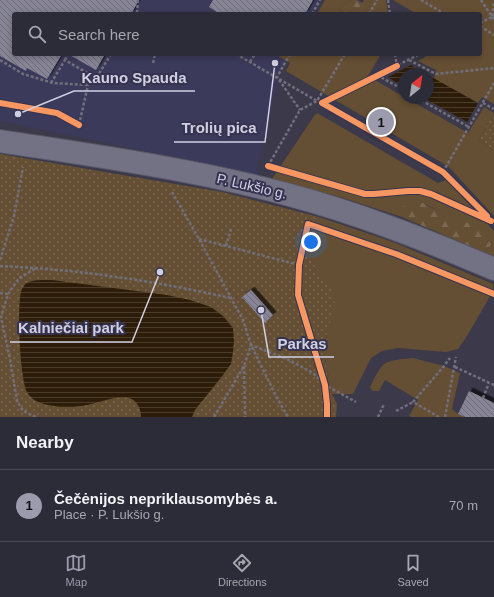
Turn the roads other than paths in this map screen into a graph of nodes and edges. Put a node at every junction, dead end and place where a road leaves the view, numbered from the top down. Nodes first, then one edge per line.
1 (0, 141) edge
2 (494, 269) edge

1 - 2 main road, P. Lukšio g.

